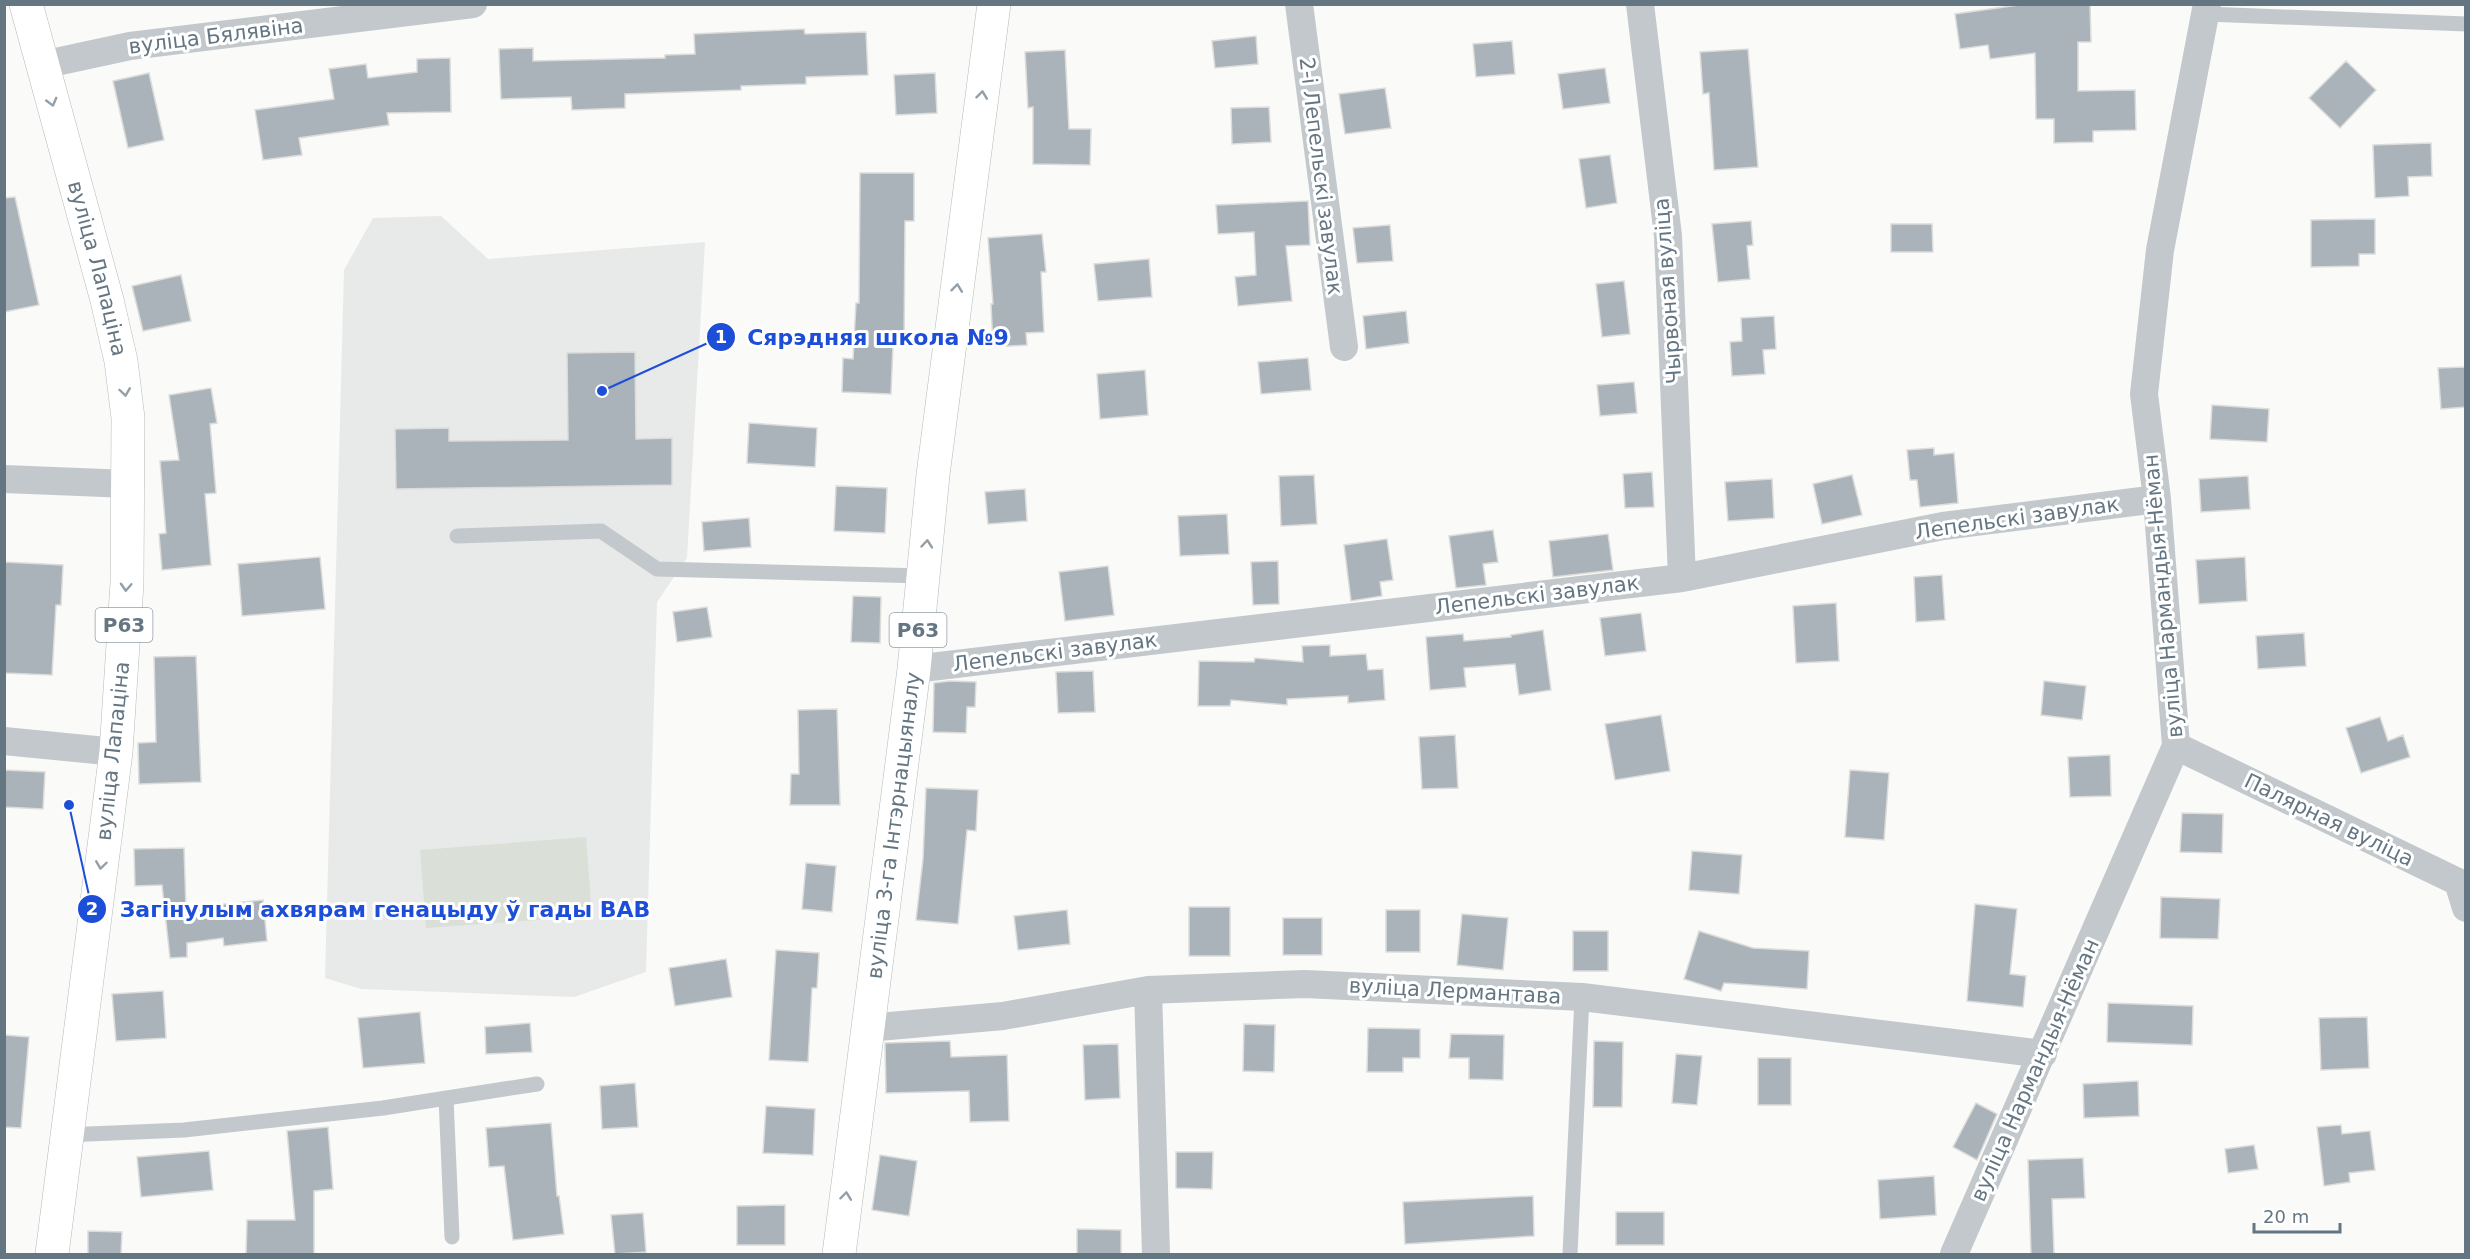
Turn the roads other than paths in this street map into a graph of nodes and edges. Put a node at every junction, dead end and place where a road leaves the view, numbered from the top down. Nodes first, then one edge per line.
1 (26, 4) edge
2 (473, 4) edge
3 (994, 4) edge
4 (1299, 4) edge
5 (1640, 4) edge
6 (463, 5) edge
7 (2207, 9) edge
8 (2466, 24) edge
9 (42, 65) junction
10 (1344, 347) dead end
11 (4, 479) edge
12 (129, 484) junction
13 (2157, 499) junction
14 (457, 536) dead end
15 (924, 576) junction
16 (1683, 578) junction
17 (914, 669) junction
18 (4, 741) edge
19 (2176, 746) junction
20 (116, 752) junction
21 (2463, 889) edge
22 (1148, 990) junction
23 (1582, 997) junction
24 (867, 1028) junction
25 (2043, 1054) junction
26 (537, 1084) dead end
27 (446, 1098) junction
28 (65, 1135) junction
29 (452, 1237) dead end
30 (52, 1254) edge
31 (838, 1254) edge
32 (1156, 1254) edge
33 (1570, 1254) edge
34 (1954, 1254) edge

1 - 9 main road, вуліца Лапаціна / Р63
2 - 6 street, вуліца Бялявіна
15 -> 3 main road, вуліца 3-га Інтэрнацыяналу / Р63
4 - 10 street, 2-і Лепельскі завулак
5 - 16 street, Чырвоная вуліца
6 - 9 street, вуліца Бялявіна
7 - 8 lane
7 - 13 street, вуліца Нармандыя-Нёман
9 -> 12 main road, вуліца Лапаціна / Р63
11 - 12 street
12 -> 20 main road, вуліца Лапаціна / Р63
13 - 16 street, Лепельскі завулак
13 - 19 street, вуліца Нармандыя-Нёман
14 - 15 lane
15 - 17 main road, вуліца 3-га Інтэрнацыяналу / Р63
16 - 17 street, Лепельскі завулак
17 - 24 main road, вуліца 3-га Інтэрнацыяналу / Р63
18 - 20 street
19 - 21 street, Палярная вуліца
19 - 25 street, вуліца Нармандыя-Нёман
20 -> 28 main road, вуліца Лапаціна / Р63
22 - 23 street, вуліца Лермантава
22 - 24 street, вуліца Лермантава
22 - 32 street
23 - 25 street, вуліца Лермантава
23 - 33 lane
31 -> 24 main road, вуліца 3-га Інтэрнацыяналу / Р63
25 - 34 street, вуліца Нармандыя-Нёман
26 - 27 lane
27 - 28 lane
27 - 29 lane
28 - 30 main road, вуліца Лапаціна / Р63

